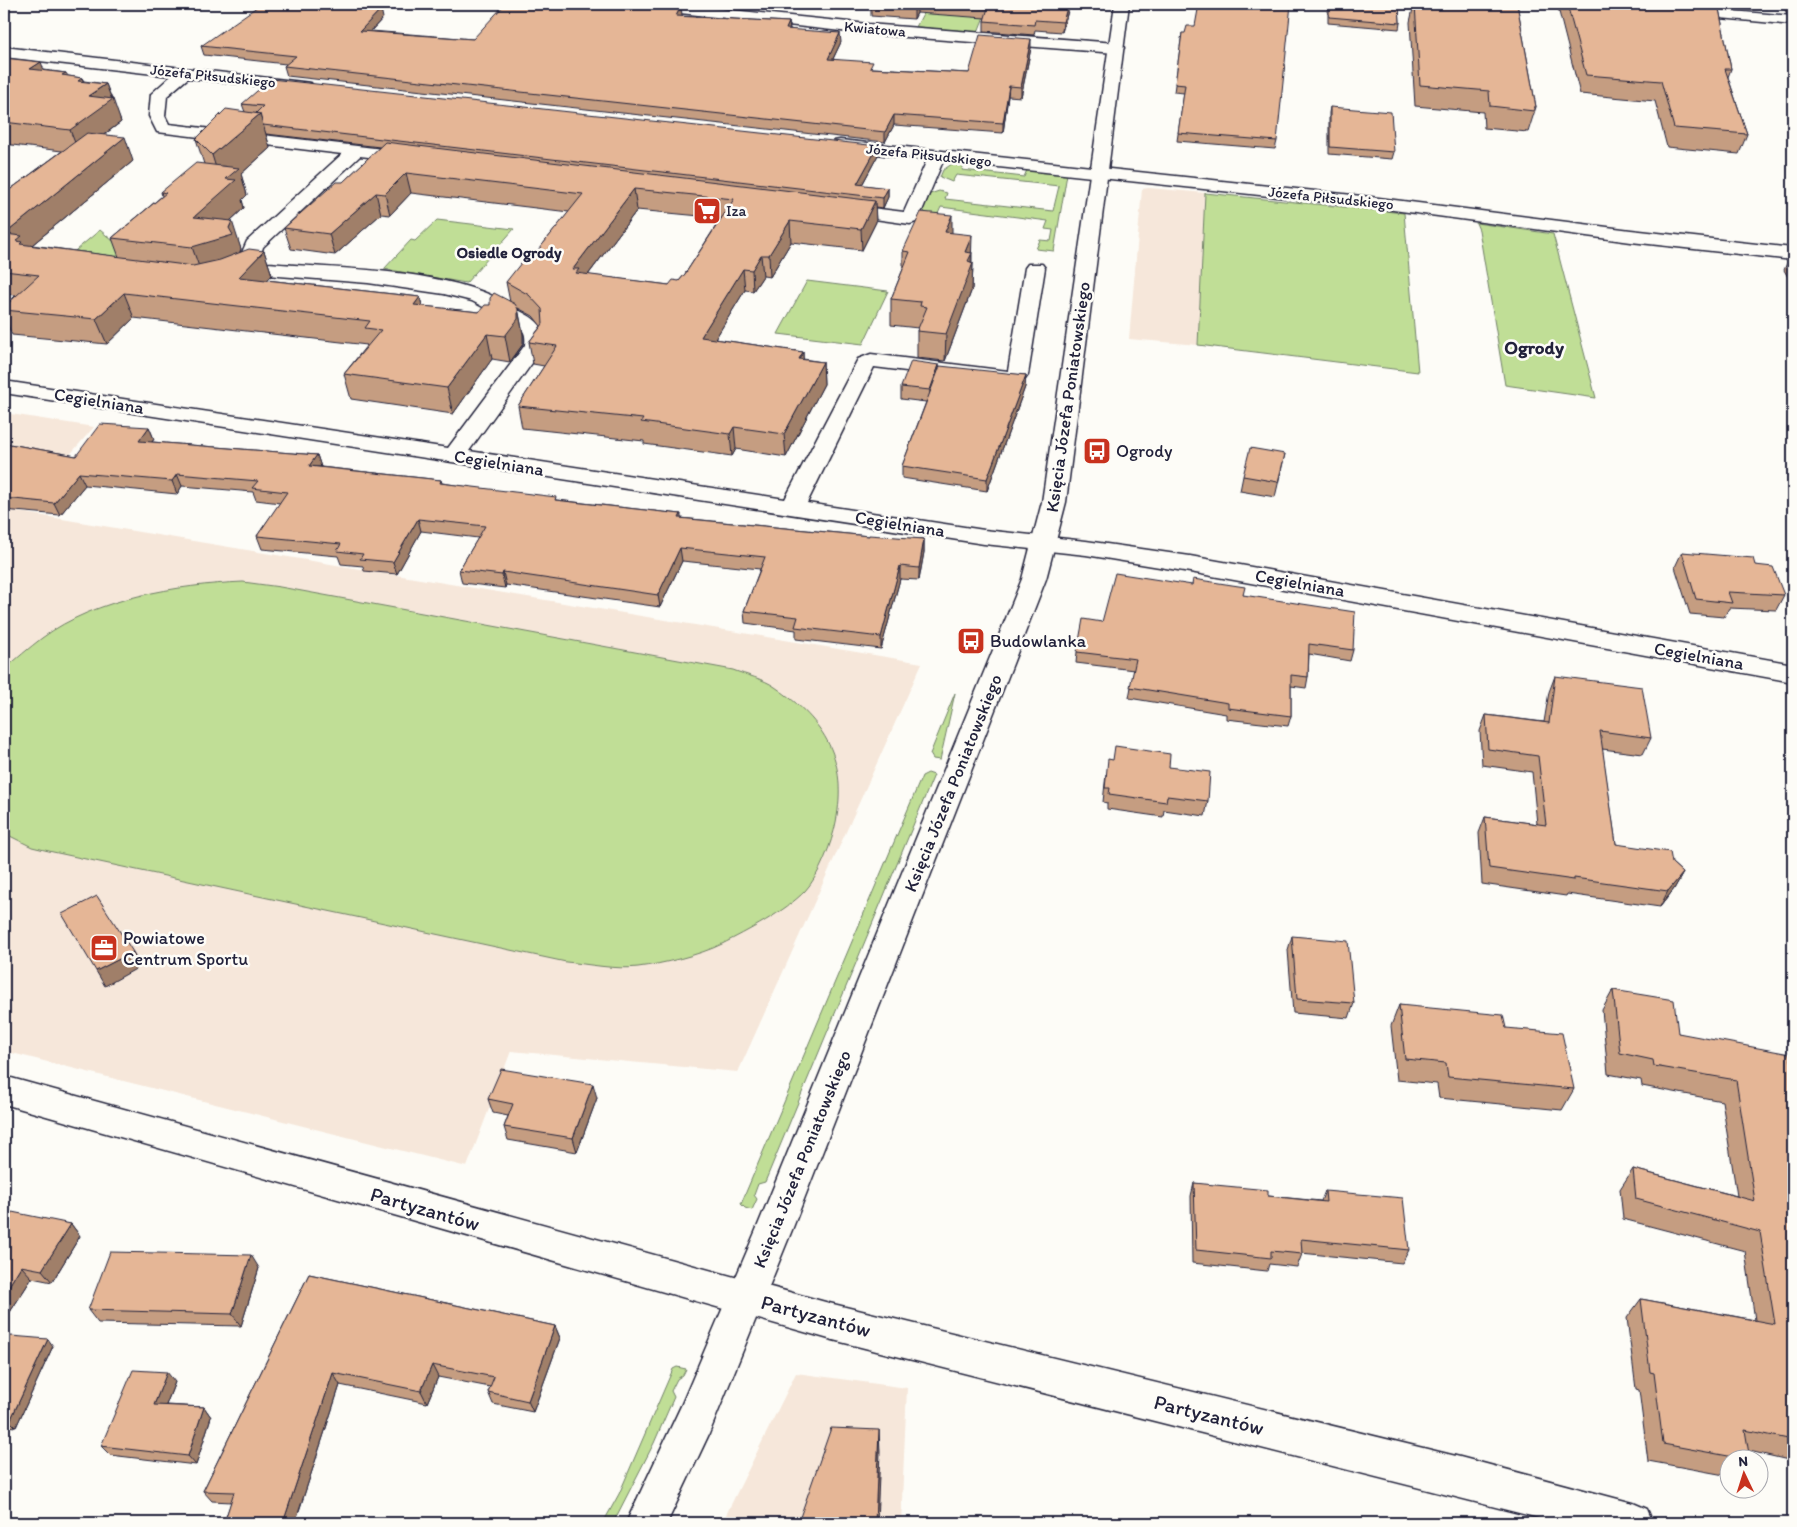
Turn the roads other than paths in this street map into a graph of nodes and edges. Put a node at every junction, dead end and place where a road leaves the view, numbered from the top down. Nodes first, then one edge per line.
1 (635, 4) edge
2 (1122, 4) edge
3 (1669, 10) edge
4 (1793, 21) edge
5 (1116, 48) junction
6 (4, 52) edge
7 (184, 73) junction
8 (322, 88) edge
9 (820, 143) edge
10 (355, 151) junction
11 (937, 156) junction
12 (423, 159) edge
13 (1100, 173) junction
14 (822, 207) edge
15 (1793, 254) edge
16 (1036, 268) dead end
17 (4, 387) edge
18 (454, 456) junction
19 (793, 507) junction
20 (1044, 544) junction
21 (1793, 673) edge
22 (4, 1090) edge
23 (745, 1298) junction
24 (646, 1523) edge
25 (1633, 1523) edge

1 - 5 street, Kwiatowa
2 - 5 street, Księcia Józefa Poniatowskiego
3 - 4 street
5 - 13 street, Księcia Józefa Poniatowskiego
6 - 7 street, Józefa Piłsudskiego
7 - 8 street, Józefa Piłsudskiego
7 - 10 street
9 - 11 street, Józefa Piłsudskiego
10 - 12 street
10 - 18 street
11 - 13 street, Józefa Piłsudskiego
11 - 14 street
13 - 15 street, Józefa Piłsudskiego
13 - 20 street, Księcia Józefa Poniatowskiego
16 - 19 street
17 - 18 street, Cegielniana
18 - 19 street, Cegielniana
19 - 20 street, Cegielniana
20 - 21 street, Cegielniana
20 - 23 street, Księcia Józefa Poniatowskiego
22 - 23 street, Partyzantów
23 - 24 street, Księcia Józefa Poniatowskiego
23 - 25 street, Partyzantów

